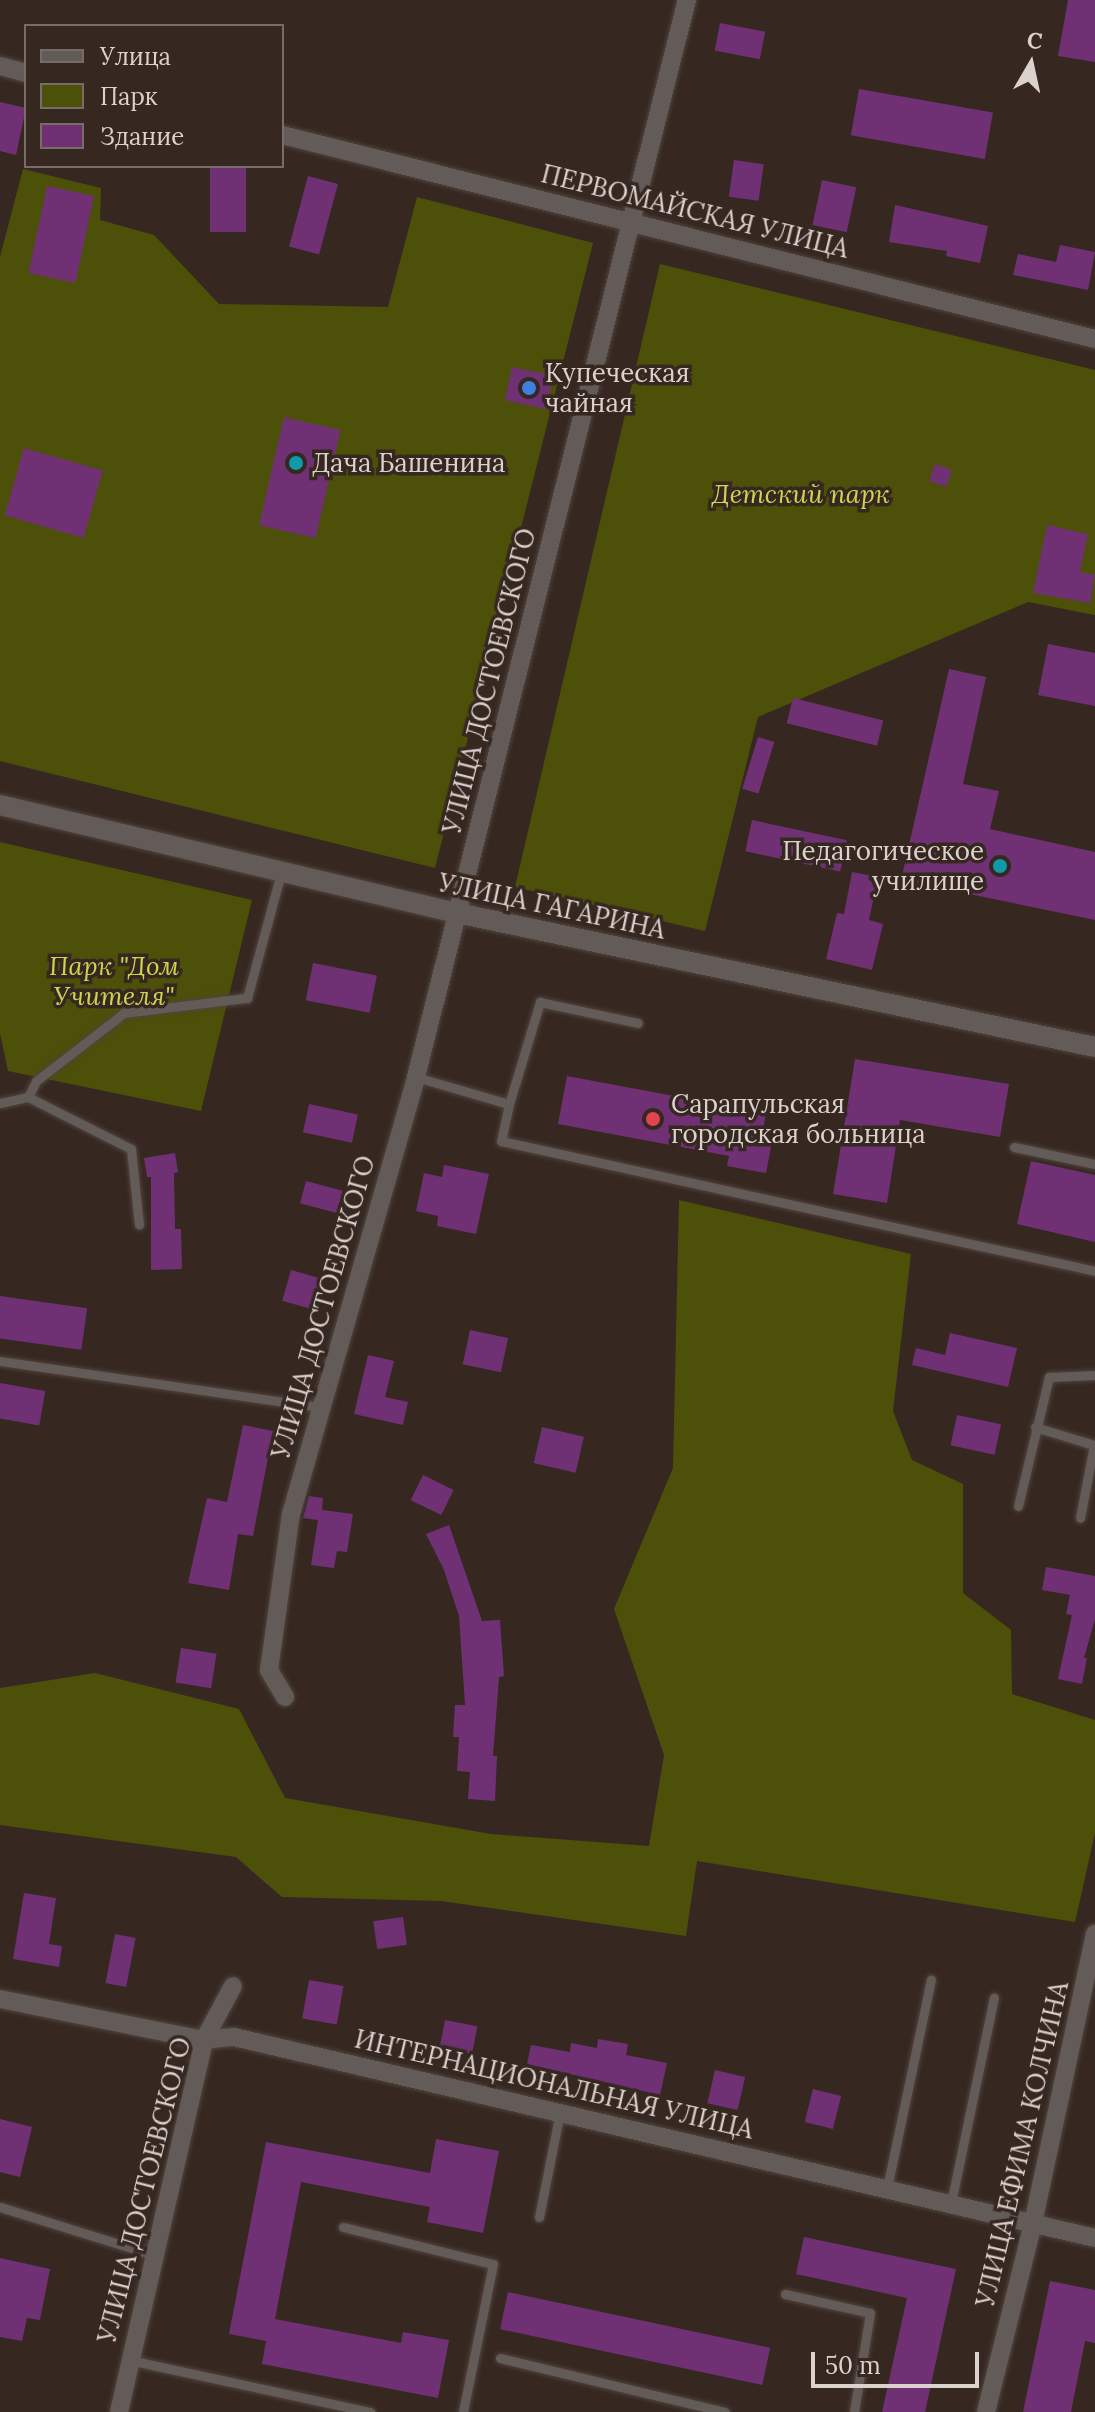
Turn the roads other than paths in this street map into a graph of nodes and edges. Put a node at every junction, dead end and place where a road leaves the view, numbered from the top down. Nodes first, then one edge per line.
1 (687, 0) edge
2 (0, 66) edge
3 (24, 72) edge
4 (284, 135) edge
5 (633, 221) junction
6 (1095, 339) edge
7 (0, 805) edge
8 (281, 873) junction
9 (457, 913) junction
10 (638, 1023) dead end
11 (1095, 1047) edge
12 (416, 1077) junction
13 (28, 1097) junction
14 (0, 1103) edge
15 (509, 1104) junction
16 (1014, 1147) dead end
17 (1095, 1164) edge
18 (139, 1225) dead end
19 (1095, 1271) edge
20 (0, 1361) edge
21 (1095, 1375) edge
22 (321, 1407) junction
23 (1035, 1427) junction
24 (1018, 1506) dead end
25 (1080, 1518) dead end
26 (285, 1697) dead end
27 (1095, 1934) edge
28 (931, 1980) dead end
29 (233, 1986) dead end
30 (994, 1997) dead end
31 (0, 1999) edge
32 (204, 2040) junction
33 (560, 2112) junction
34 (887, 2188) junction
35 (951, 2203) junction
36 (0, 2207) edge
37 (539, 2217) dead end
38 (1033, 2223) junction
39 (343, 2227) dead end
40 (1095, 2238) edge
41 (154, 2255) junction
42 (785, 2294) dead end
43 (500, 2358) dead end
44 (129, 2360) junction
45 (124, 2411) edge
46 (370, 2412) edge
47 (463, 2412) edge
48 (725, 2412) edge
49 (854, 2412) edge
50 (986, 2412) edge

1 - 5 street, УЛИЦА ДОСТОЕВСКОГО
2 - 3 street
4 - 5 street, ПЕРВОМАЙСКАЯ УЛИЦА
5 - 6 street, ПЕРВОМАЙСКАЯ УЛИЦА
5 - 9 street, УЛИЦА ДОСТОЕВСКОГО
7 - 8 street, УЛИЦА ГАГАРИНА
8 - 9 street, УЛИЦА ГАГАРИНА
8 - 13 lane
9 - 11 street, УЛИЦА ГАГАРИНА
9 - 12 street, УЛИЦА ДОСТОЕВСКОГО
10 - 15 lane
12 - 15 lane
12 - 22 street, УЛИЦА ДОСТОЕВСКОГО
13 - 14 lane
13 - 18 lane
15 - 19 lane
16 - 17 lane
20 - 22 lane
21 - 23 lane
22 - 26 street, УЛИЦА ДОСТОЕВСКОГО
23 - 24 lane
23 - 25 lane
27 - 38 street, УЛИЦА ЕФИМА КОЛЧИНА
28 - 34 lane
29 - 32 street, УЛИЦА ДОСТОЕВСКОГО
30 - 35 lane
31 - 32 street, ИНТЕРНАЦИОНАЛЬНАЯ УЛИЦА
32 - 33 street, ИНТЕРНАЦИОНАЛЬНАЯ УЛИЦА
32 - 41 street, УЛИЦА ДОСТОЕВСКОГО
33 - 34 street, ИНТЕРНАЦИОНАЛЬНАЯ УЛИЦА
33 - 37 lane
34 - 35 street, ИНТЕРНАЦИОНАЛЬНАЯ УЛИЦА
35 - 38 street, ИНТЕРНАЦИОНАЛЬНАЯ УЛИЦА
36 - 41 lane
38 - 40 street, ИНТЕРНАЦИОНАЛЬНАЯ УЛИЦА
38 - 50 street, УЛИЦА ЕФИМА КОЛЧИНА
39 - 47 lane
41 - 44 street, УЛИЦА ДОСТОЕВСКОГО
42 - 49 lane
43 - 48 lane
44 - 45 street, УЛИЦА ДОСТОЕВСКОГО
44 - 46 lane

